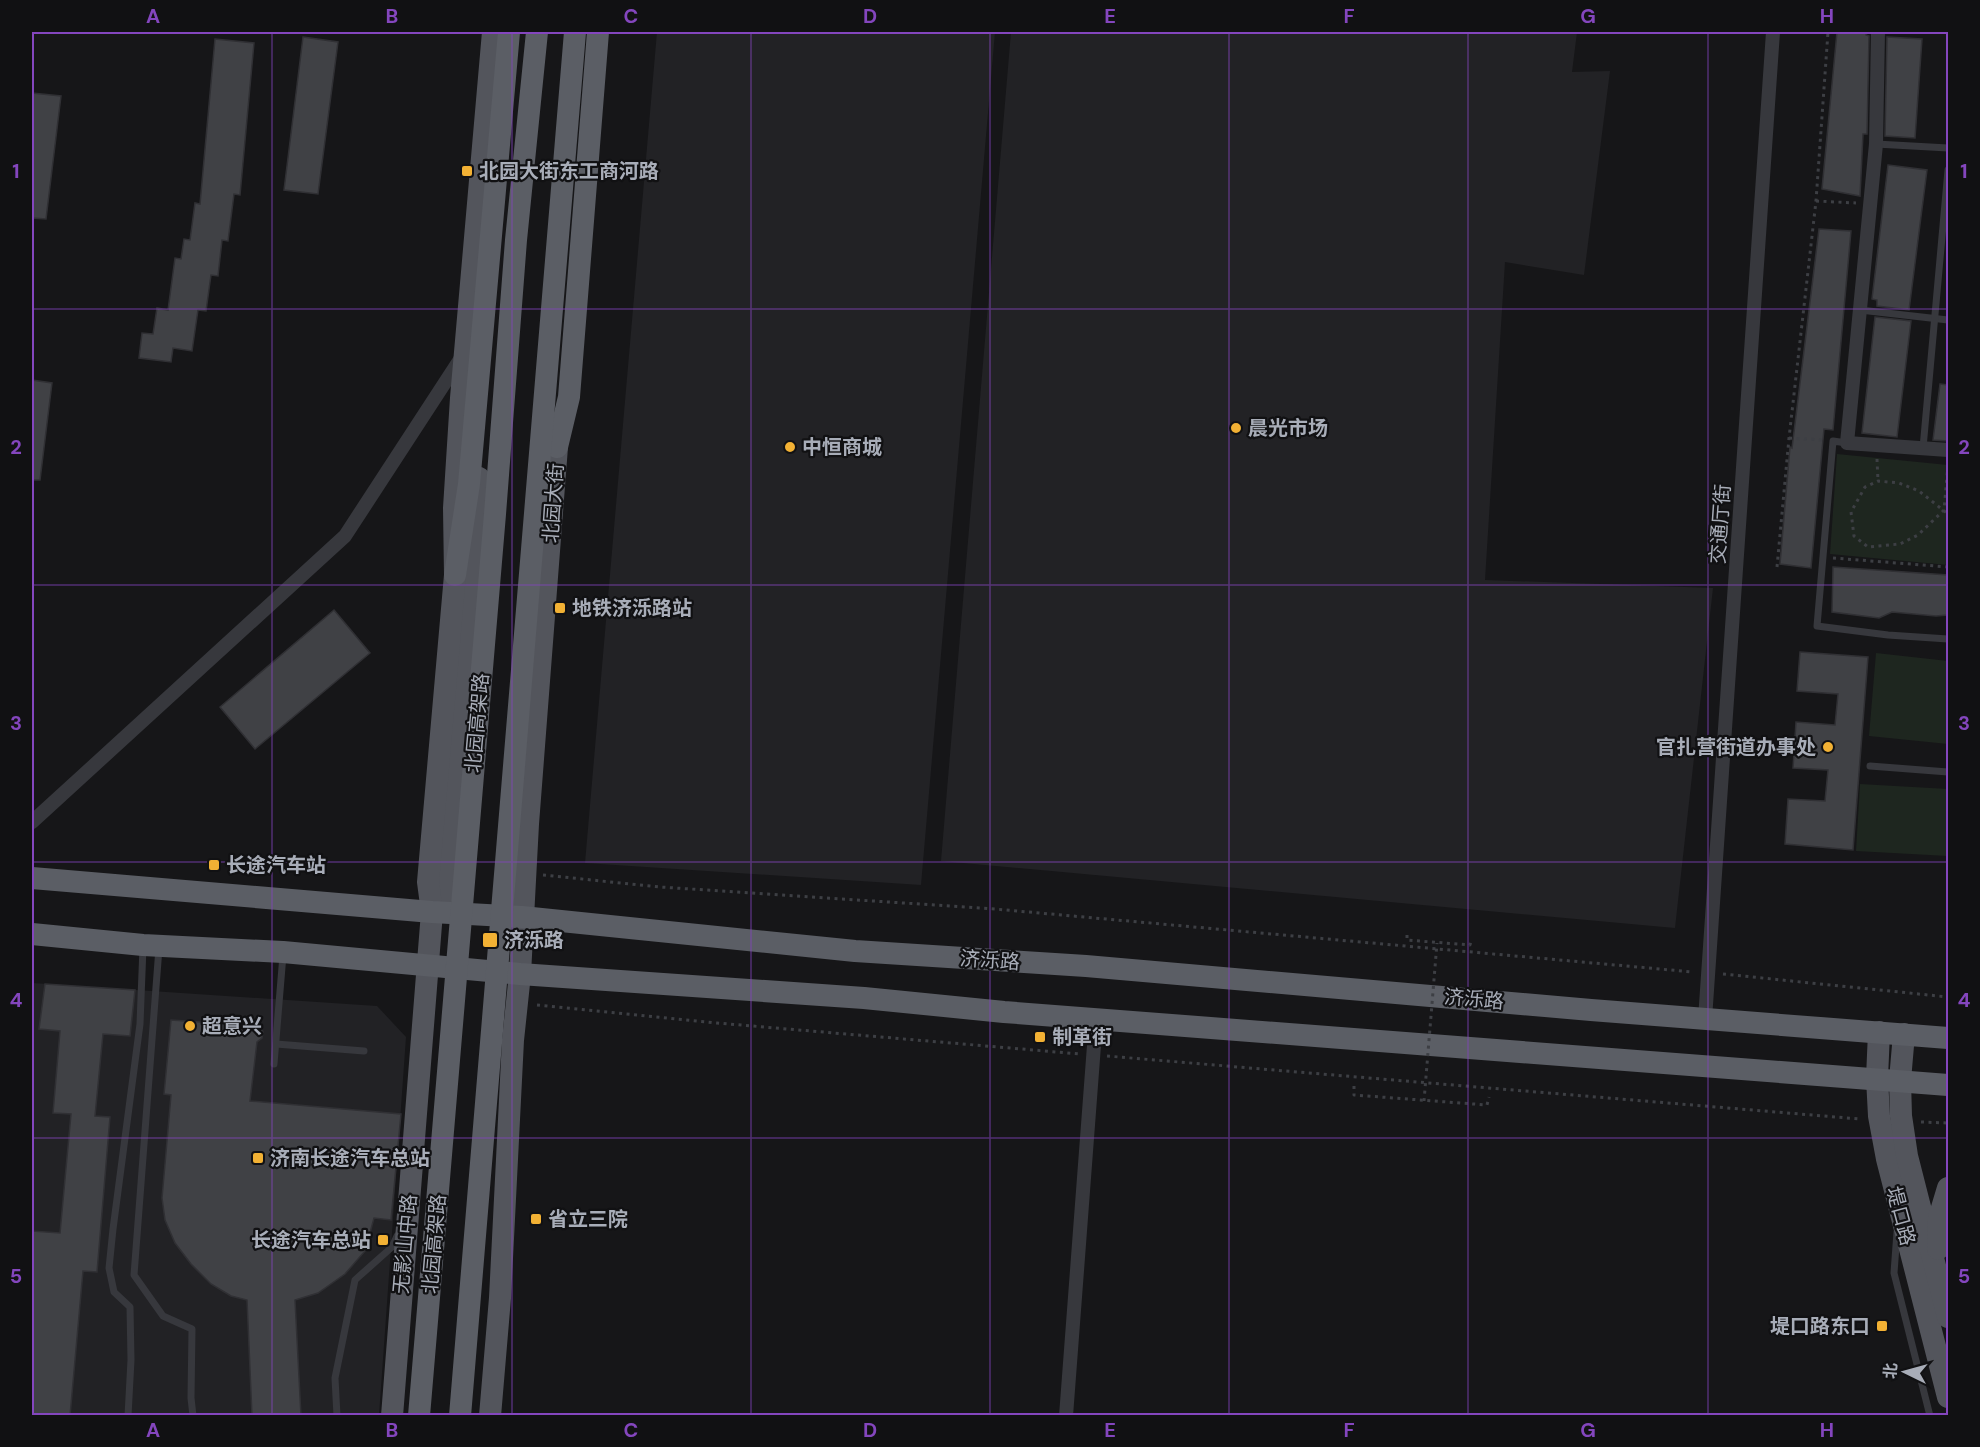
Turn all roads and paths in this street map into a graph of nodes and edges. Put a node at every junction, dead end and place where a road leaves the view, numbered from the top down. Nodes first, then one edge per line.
1 (493, 32) edge
2 (509, 32) edge
3 (517, 32) edge
4 (537, 32) edge
5 (575, 32) edge
6 (580, 32) edge
7 (598, 32) edge
8 (1773, 32) edge
9 (1828, 32) edge
10 (1878, 32) edge
11 (1876, 144) junction
12 (1948, 148) edge
13 (1948, 170) edge
14 (1816, 201) junction
15 (1870, 203) junction
16 (1860, 310) junction
17 (1934, 319) junction
18 (1948, 320) edge
19 (465, 352) junction
20 (1789, 438) junction
21 (1833, 441) junction
22 (1847, 443) junction
23 (1877, 445) junction
24 (557, 447) junction
25 (1923, 448) junction
26 (1948, 450) edge
27 (1948, 458) edge
28 (1878, 481) junction
29 (1944, 510) junction
30 (476, 512) junction
31 (1948, 514) edge
32 (1822, 557) junction
33 (1777, 567) dead end
34 (1948, 567) edge
35 (455, 575) junction
36 (1948, 639) edge
37 (1870, 766) dead end
38 (1948, 772) edge
39 (32, 822) edge
40 (525, 873) junction
41 (32, 878) edge
42 (432, 912) junction
43 (522, 917) junction
44 (32, 934) edge
45 (1407, 935) dead end
46 (1471, 941) dead end
47 (1437, 943) junction
48 (151, 945) junction
49 (283, 952) junction
50 (428, 964) junction
51 (1708, 973) junction
52 (520, 974) junction
53 (1948, 997) edge
54 (517, 1002) junction
55 (1096, 1019) junction
56 (1705, 1019) junction
57 (1880, 1032) junction
58 (1904, 1034) junction
59 (1948, 1038) edge
60 (276, 1044) junction
61 (364, 1051) dead end
62 (1093, 1055) junction
63 (274, 1064) dead end
64 (1877, 1078) junction
65 (1900, 1080) junction
66 (1948, 1084) edge
67 (1354, 1086) dead end
68 (1489, 1097) dead end
69 (1424, 1101) junction
70 (1880, 1121) junction
71 (1902, 1123) junction
72 (1948, 1123) edge
73 (1948, 1188) edge
74 (408, 1209) junction
75 (1899, 1209) junction
76 (1943, 1278) edge
77 (1948, 1317) edge
78 (1948, 1397) edge
79 (128, 1416) edge
80 (193, 1416) edge
81 (338, 1416) edge
82 (392, 1416) edge
83 (419, 1416) edge
84 (460, 1416) edge
85 (490, 1416) edge
86 (1066, 1416) edge
87 (1930, 1416) edge

1 - 19 main road
2 - 35 highway
3 - 30 main road
4 - 83 highway, 北园高架路, bridge
5 - 84 highway, 北园高架路, bridge
6 - 24 main road, 北园大街
7 - 24 highway
8 - 51 street, 交通厅街
9 - 14 path
10 - 11 street
11 - 12 lane
11 - 15 street
13 - 17 lane
14 - 15 path
14 - 20 path
15 - 16 street
16 - 17 lane
16 - 22 street
17 - 18 lane
17 - 25 lane
19 - 35 main road
19 - 39 street
20 - 21 path
20 - 33 path
21 - 22 lane
21 - 32 lane
22 - 23 street
23 - 25 street
23 - 28 path
24 - 40 main road, 北园大街
25 - 26 street
27 - 29 path
28 - 29 path
28 - 29 path
29 - 31 path
30 - 35 main road
30 - 42 main road
32 - 34 path
32 - 36 lane
35 - 42 main road
37 - 38 lane
40 - 43 main road, 北园大街
40 - 51 path
41 - 42 highway, 济泺路
42 - 43 highway, 济泺路
42 - 50 main road
43 - 52 main road, 北园大街
43 - 56 highway, 济泺路
44 - 48 highway
45 - 47 path
46 - 47 path
47 - 69 path, bridge
48 - 49 highway
48 - 79 lane
48 - 80 lane
49 - 50 highway
49 - 60 lane
50 - 52 highway
50 - 74 main road, 无影山中路
51 - 53 path
51 - 56 street, 交通厅街
52 - 54 main road
52 - 55 highway
54 - 62 path
54 - 85 main road
55 - 62 street
55 - 64 highway
56 - 57 highway, 济泺路
57 - 58 highway, 济泺路
57 - 64 main road, 堤口路
58 - 59 highway, 济泺路
58 - 65 main road, 堤口路
60 - 61 lane
60 - 63 lane
62 - 70 path
62 - 86 street
64 - 65 highway
64 - 70 main road, 堤口路
65 - 66 highway
65 - 71 main road, 堤口路
67 - 69 path
68 - 69 path
70 - 75 main road, 堤口路
71 - 72 path
71 - 76 main road, 堤口路
73 - 76 main road
74 - 81 lane
74 - 82 main road, 无影山中路
75 - 78 main road, 堤口路
75 - 87 lane
76 - 77 main road, 堤口路

